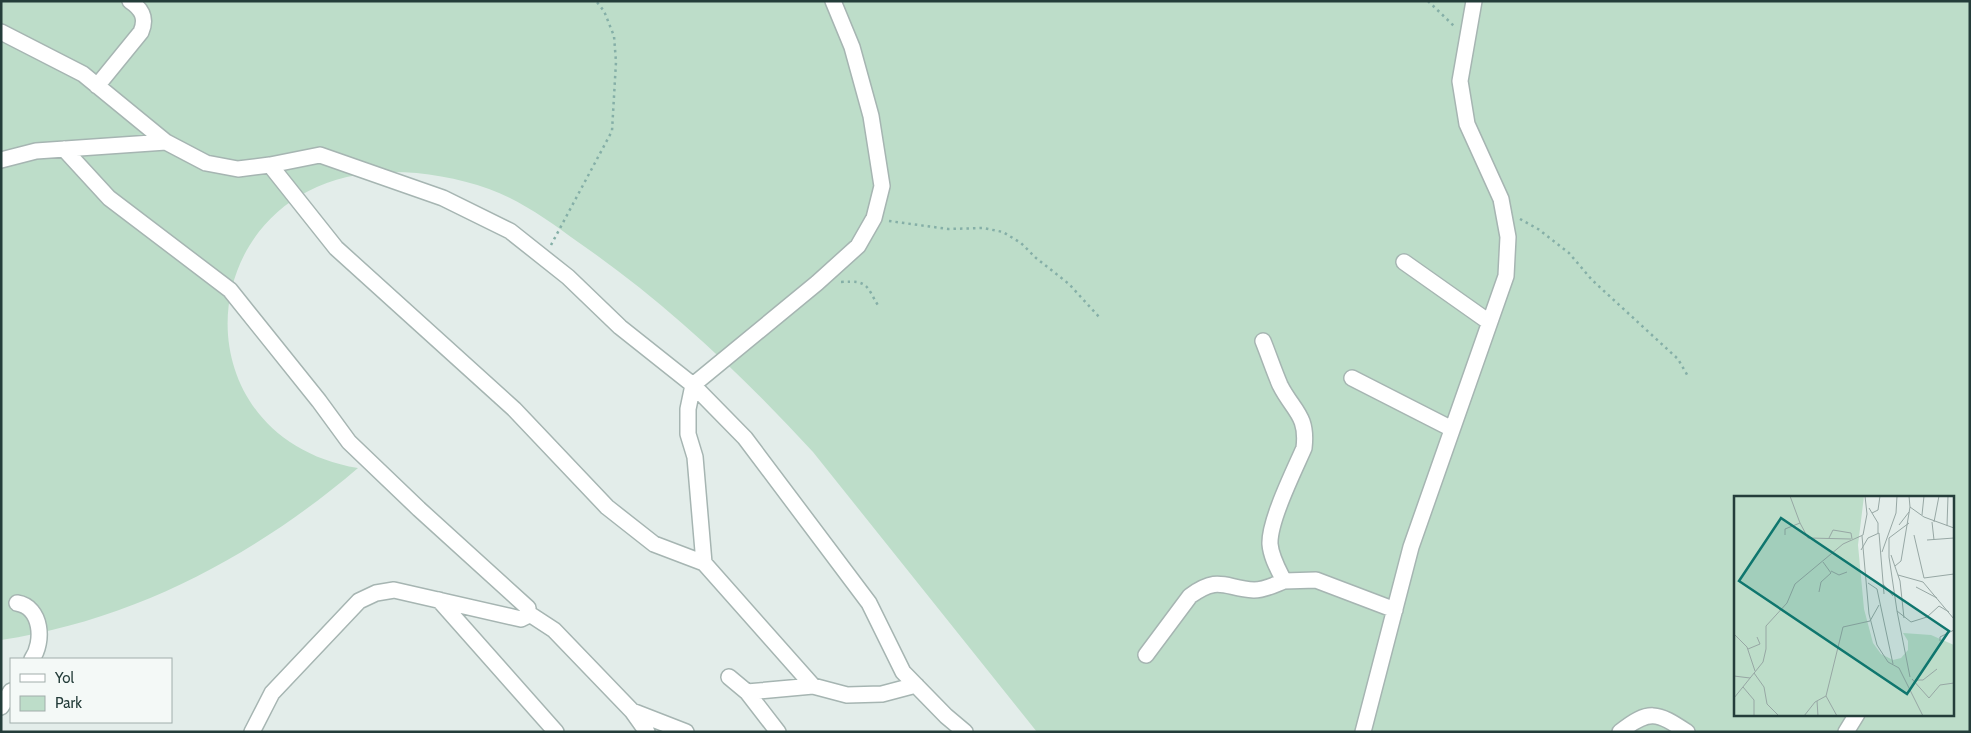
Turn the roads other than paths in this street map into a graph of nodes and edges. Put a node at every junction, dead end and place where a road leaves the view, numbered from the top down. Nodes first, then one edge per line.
1 (130, 1) edge
2 (833, 1) edge
3 (1474, 1) edge
4 (1, 32) edge
5 (97, 86) junction
6 (166, 142) junction
7 (1, 149) edge
8 (64, 150) junction
9 (36, 151) junction
10 (1, 160) edge
11 (270, 165) junction
12 (1404, 262) dead end
13 (1489, 322) junction
14 (1263, 341) dead end
15 (1352, 378) dead end
16 (693, 385) junction
17 (1452, 428) junction
18 (704, 563) junction
19 (1284, 581) junction
20 (439, 600) junction
21 (17, 603) dead end
22 (1395, 610) junction
23 (528, 614) junction
24 (1146, 655) dead end
25 (32, 658) edge
26 (729, 677) dead end
27 (916, 685) junction
28 (813, 686) junction
29 (747, 692) junction
30 (10, 693) edge
31 (1, 707) edge
32 (632, 711) junction
33 (1856, 716) edge
34 (252, 732) edge
35 (556, 732) edge
36 (647, 732) edge
37 (686, 732) edge
38 (778, 732) edge
39 (965, 732) edge
40 (1363, 732) edge
41 (1620, 732) edge
42 (1687, 732) edge
43 (1846, 732) edge

1 - 5 street
2 - 16 street
3 - 13 street
4 - 5 street
5 - 6 street
6 - 8 street
6 - 11 street
7 - 9 street
8 - 9 street
8 - 23 street
9 - 10 street
11 - 16 street
11 - 18 street
12 - 13 street
13 - 17 street
14 - 19 street
15 - 17 street
16 - 18 street
16 - 27 street
17 - 22 street
18 - 28 street
19 - 22 street
19 - 24 street
20 - 23 street
20 - 34 street
20 - 35 street
21 - 25 street
22 - 40 street
23 - 32 street
26 - 29 street
27 - 28 street
27 - 39 street
28 - 29 street
29 - 38 street
30 - 31 street
32 - 36 street
32 - 37 street
33 - 43 street
41 - 42 street

